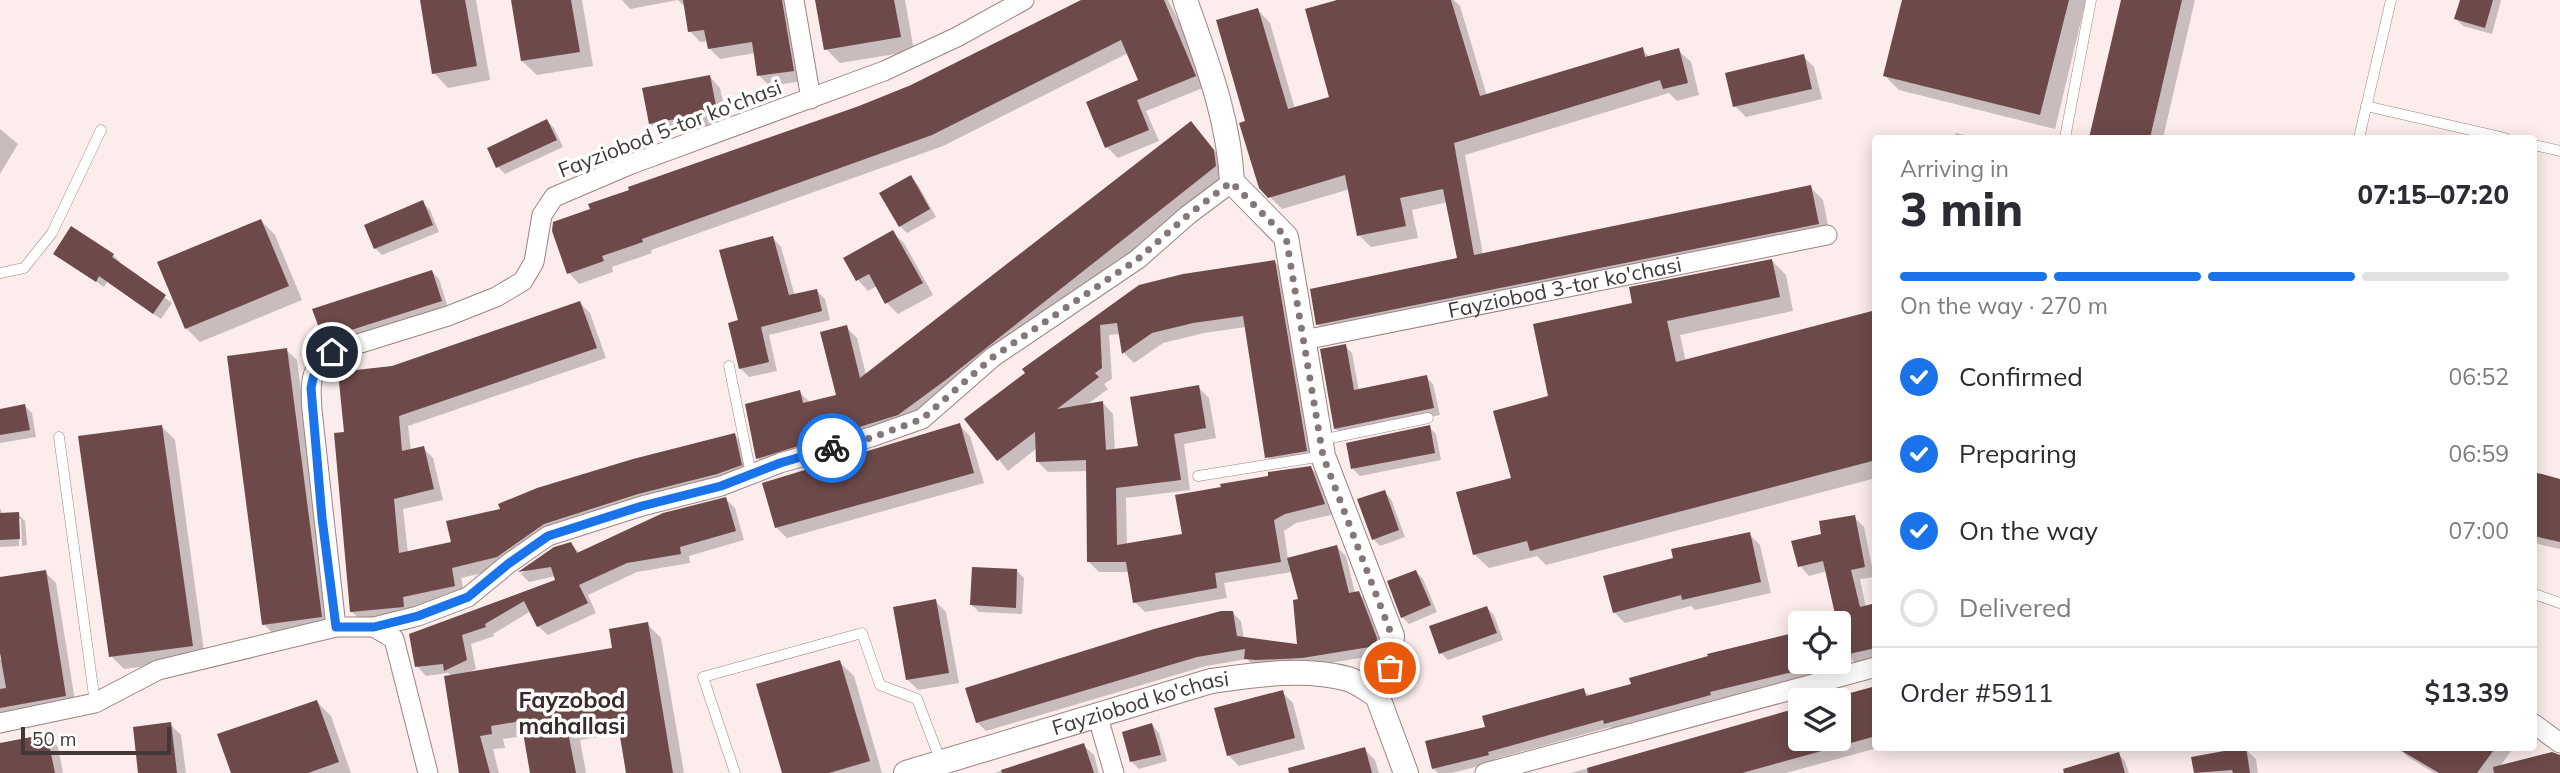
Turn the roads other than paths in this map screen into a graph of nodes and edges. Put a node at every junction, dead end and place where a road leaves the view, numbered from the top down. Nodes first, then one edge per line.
1 (794, 0) edge
2 (1024, 0) edge
3 (1185, 0) edge
4 (2091, 0) edge
5 (2392, 0) edge
6 (811, 99) junction
7 (2366, 106) junction
8 (101, 130) dead end
9 (2066, 135) edge
10 (2360, 135) edge
11 (2492, 135) edge
12 (2537, 146) edge
13 (2560, 151) edge
14 (1231, 182) junction
15 (1827, 235) dead end
16 (0, 272) edge
17 (1304, 340) junction
18 (729, 366) dead end
19 (1428, 418) dead end
20 (59, 437) dead end
21 (1322, 448) junction
22 (751, 474) junction
23 (1198, 476) dead end
24 (2537, 595) edge
25 (2560, 603) edge
26 (336, 627) junction
27 (374, 627) junction
28 (1872, 668) edge
29 (1377, 695) junction
30 (95, 703) junction
31 (1097, 714) junction
32 (0, 723) edge
33 (2537, 726) edge
34 (2560, 743) edge
35 (941, 762) junction
36 (428, 773) edge
37 (735, 773) edge
38 (906, 773) edge
39 (1114, 773) edge
40 (1406, 773) edge
41 (1485, 773) edge

1 - 6 street
2 - 6 street, Fayziobod 5-tor ko'chasi
3 - 14 street
4 - 9 lane
5 - 7 lane
6 - 26 street, Fayziobod 5-tor ko'chasi
7 - 10 lane
7 - 11 lane
8 - 16 lane
12 - 13 lane
14 - 17 street
14 - 22 street
15 - 17 street, Fayziobod 3-tor ko'chasi
17 - 21 street
18 - 22 lane
19 - 21 lane
20 - 30 lane
21 - 23 lane
21 - 29 street
22 - 27 street
24 - 25 lane
26 - 27 street
26 - 30 street
27 - 36 street
28 - 41 street
29 - 31 street, Fayziobod ko'chasi
29 - 40 street
30 - 32 street
31 - 35 street, Fayziobod ko'chasi
31 - 39 street
33 - 34 street
35 - 37 lane
35 - 38 street, Fayziobod ko'chasi

